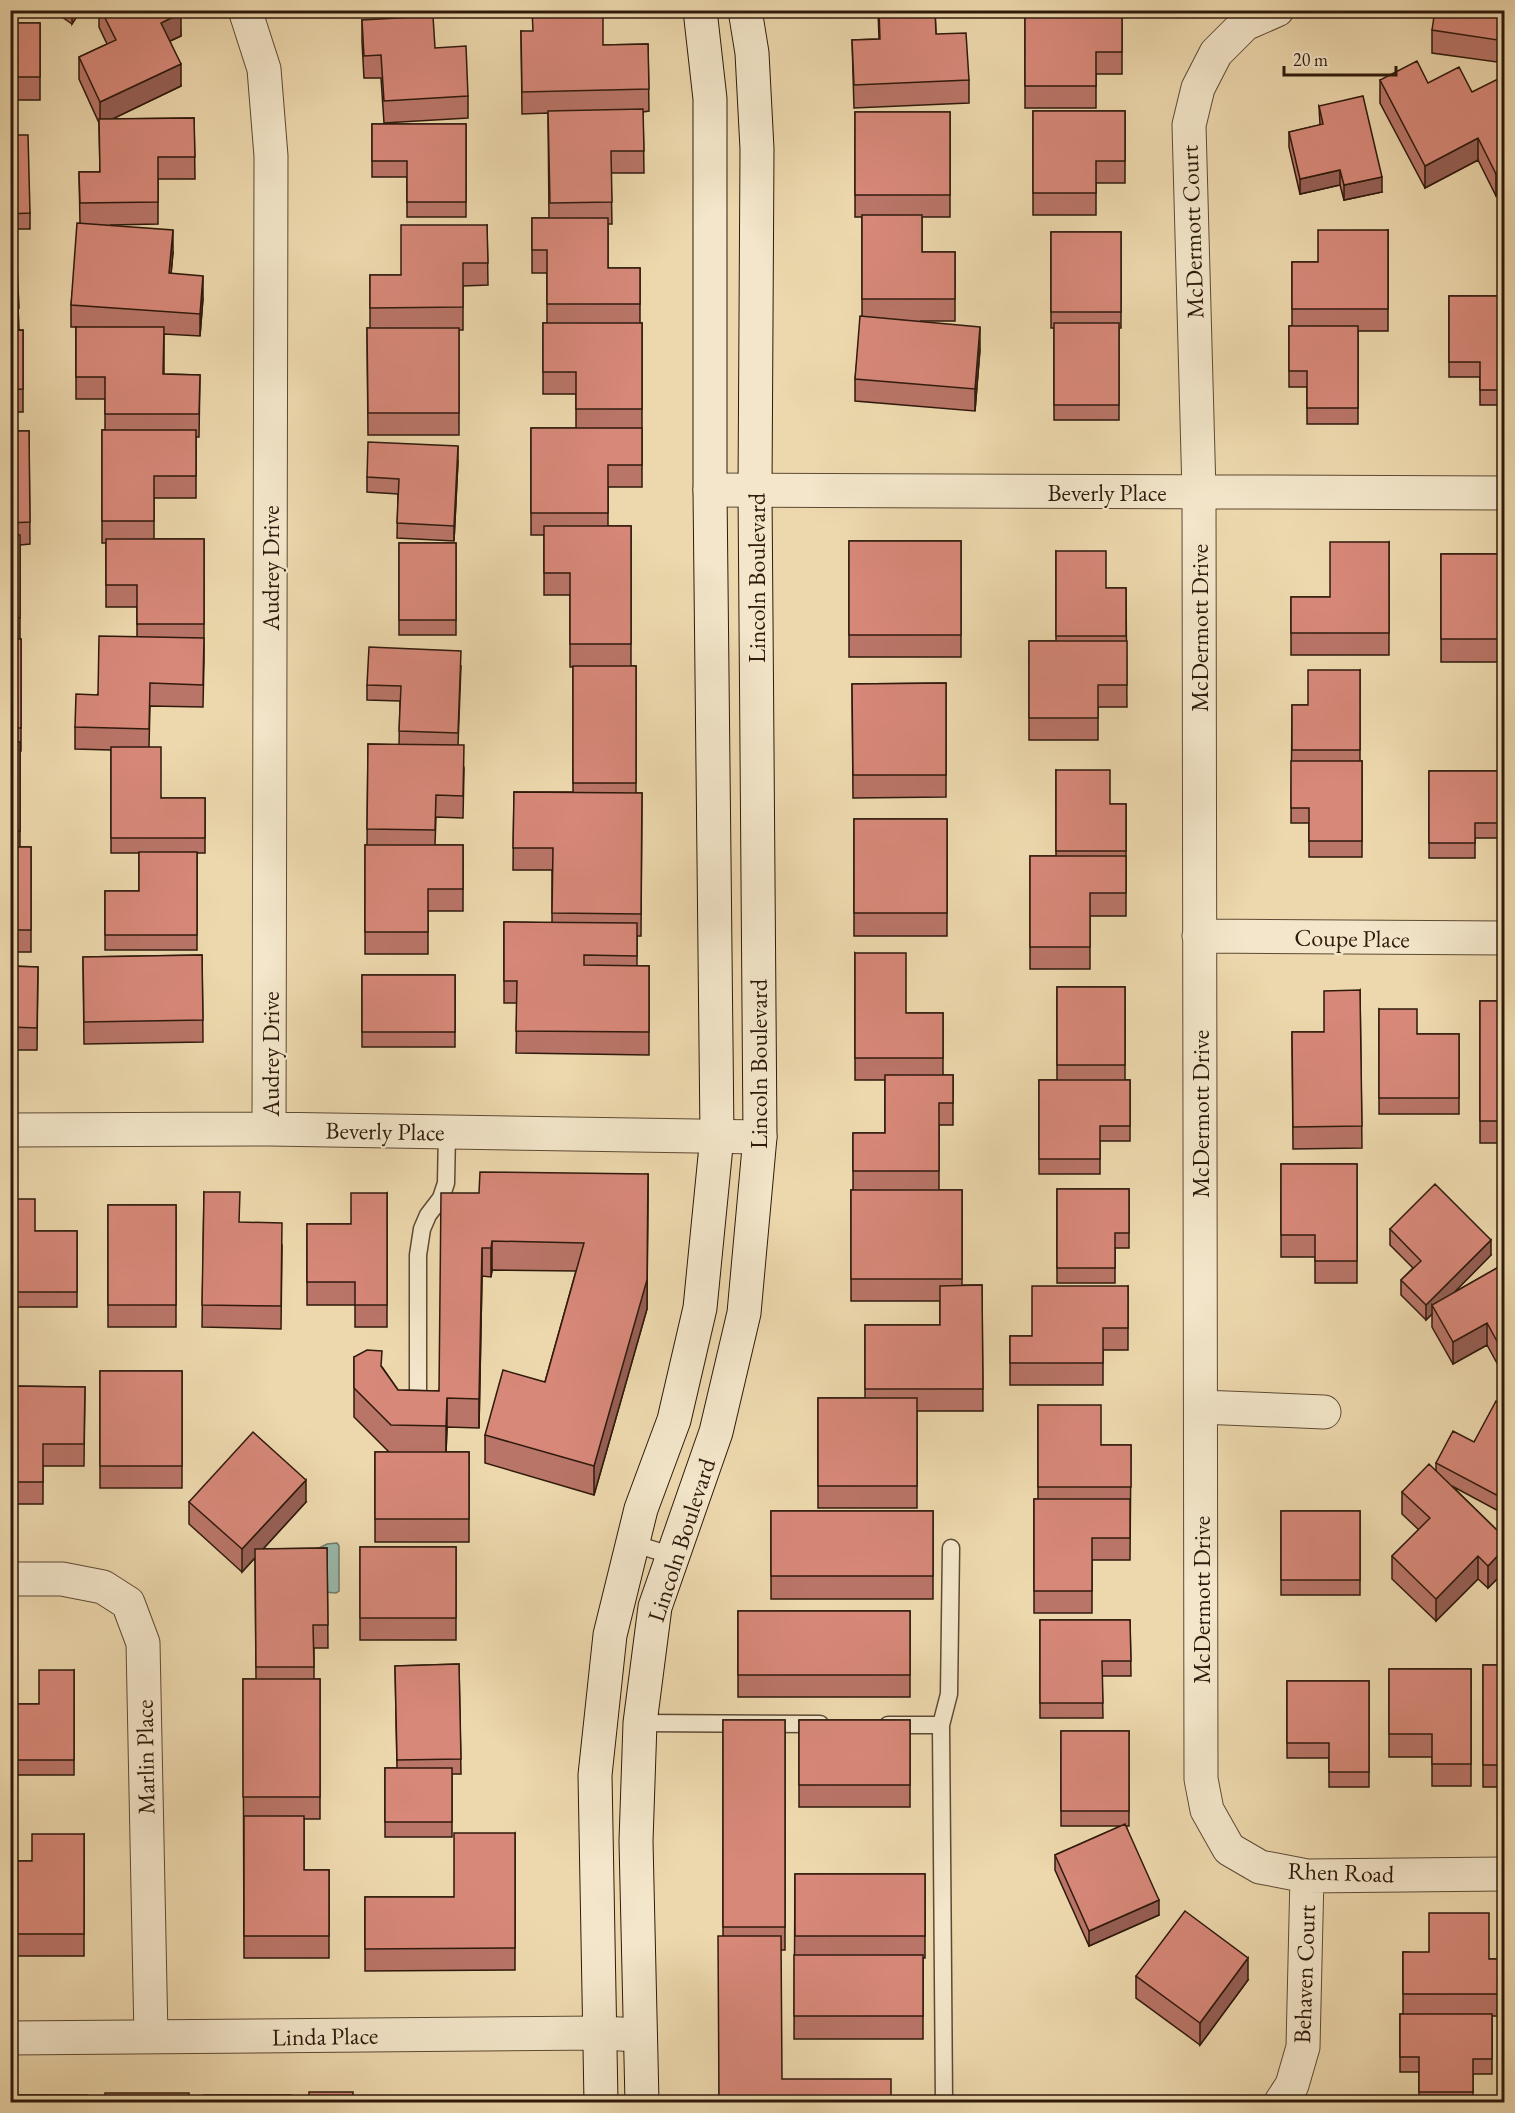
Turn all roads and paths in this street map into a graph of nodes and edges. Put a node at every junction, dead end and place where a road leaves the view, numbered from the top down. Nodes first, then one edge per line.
1 (245, 10) edge
2 (700, 10) edge
3 (745, 10) edge
4 (1277, 10) edge
5 (710, 490) junction
6 (755, 491) junction
7 (1198, 492) junction
8 (1504, 494) edge
9 (1199, 936) junction
10 (1504, 938) edge
11 (269, 1129) junction
12 (10, 1130) edge
13 (447, 1132) junction
14 (717, 1136) junction
15 (760, 1137) junction
16 (1201, 1407) junction
17 (418, 1411) edge
18 (1324, 1412) dead end
19 (632, 1543) junction
20 (951, 1548) dead end
21 (673, 1556) junction
22 (10, 1579) edge
23 (640, 1723) junction
24 (837, 1724) edge
25 (871, 1725) edge
26 (941, 1725) junction
27 (1201, 1736) joint
28 (1504, 1874) edge
29 (1307, 1876) junction
30 (600, 2033) junction
31 (640, 2035) junction
32 (152, 2037) junction
33 (10, 2038) edge
34 (601, 2103) edge
35 (642, 2103) edge
36 (944, 2103) edge
37 (1281, 2103) edge

1 - 11 street, Audrey Drive
2 - 5 street, Lincoln Boulevard
3 - 6 street, Lincoln Boulevard
4 - 7 street, McDermott Court
5 - 6 street, Beverly Place
5 - 14 street, Lincoln Boulevard
6 - 7 street, Beverly Place
6 - 15 street, Lincoln Boulevard
7 - 8 street, Beverly Place
7 - 9 street, McDermott Drive
9 - 10 street, Coupe Place
9 - 16 street, McDermott Drive
11 - 12 street, Beverly Place
11 - 13 street, Beverly Place
13 - 14 street, Beverly Place
13 - 17 lane
14 - 15 street, Beverly Place
14 - 19 street, Lincoln Boulevard
15 - 21 street, Lincoln Boulevard
16 - 18 street
16 - 27 street, McDermott Drive
19 - 21 lane
19 - 30 street, Lincoln Boulevard
20 - 26 lane
21 - 23 street, Lincoln Boulevard
22 - 32 street, Marlin Place
23 - 24 lane
23 - 31 street, Lincoln Boulevard
25 - 26 lane
26 - 36 lane
27 - 29 street, Rhen Road
28 - 29 street, Rhen Road
29 - 37 street, Behaven Court
30 - 31 street, Linda Place
30 - 32 street, Linda Place
30 - 34 street, Lincoln Boulevard
31 - 35 street, Lincoln Boulevard
32 - 33 street, Linda Place

